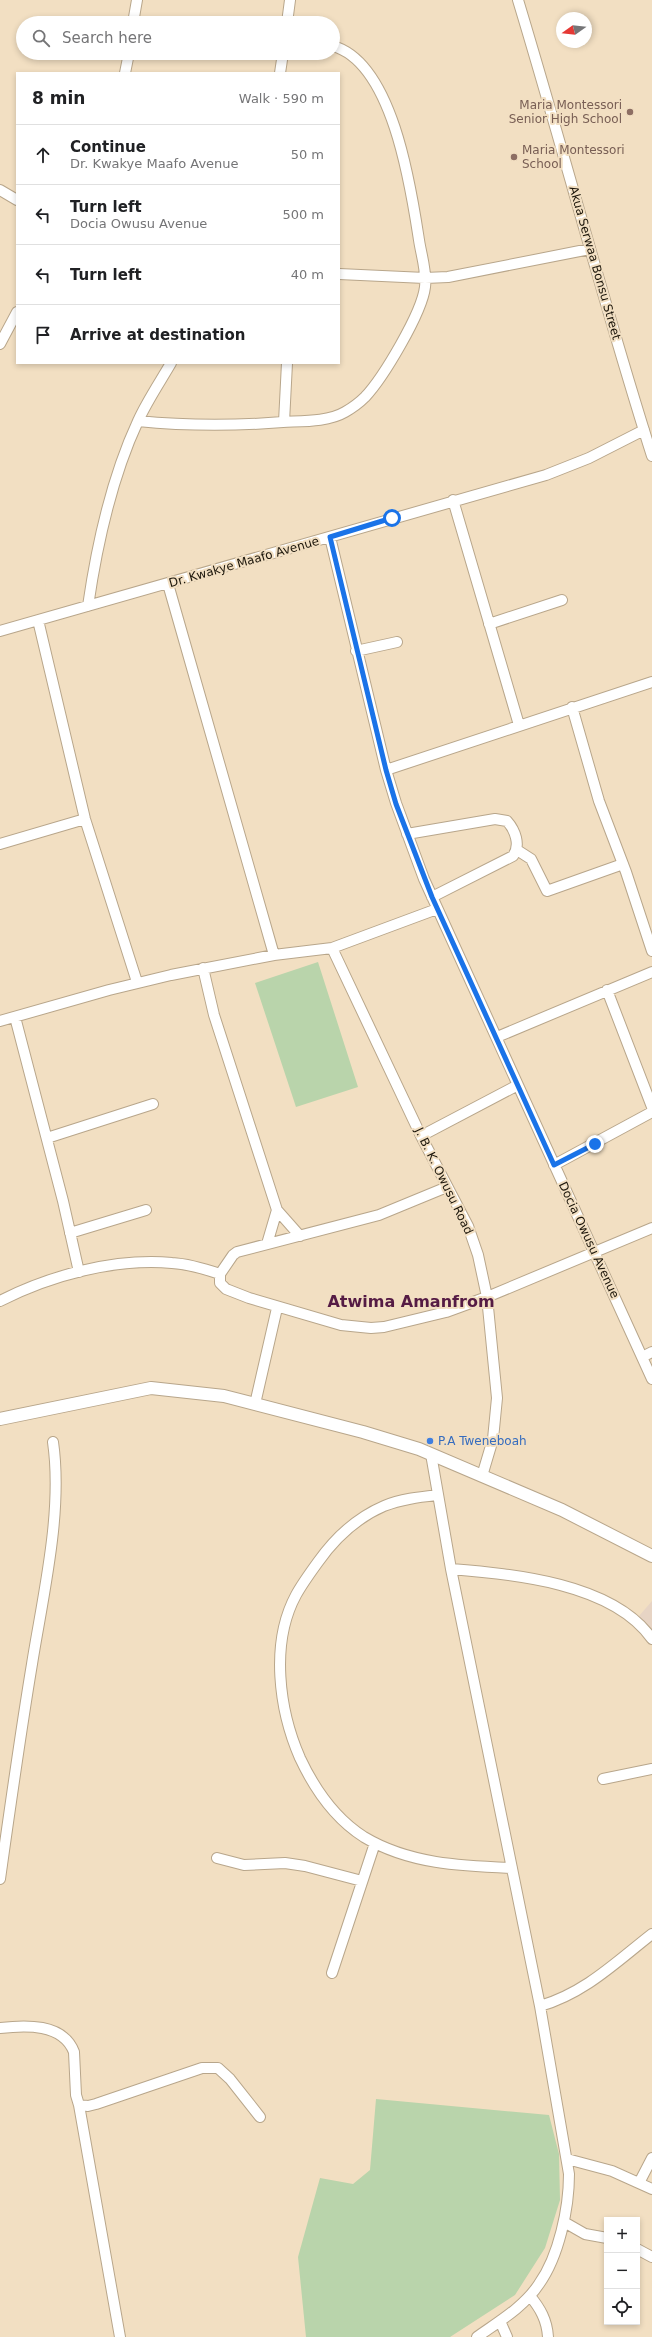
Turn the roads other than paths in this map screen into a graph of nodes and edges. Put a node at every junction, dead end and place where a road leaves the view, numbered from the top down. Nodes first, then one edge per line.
1 (137, 0) edge
2 (290, 0) edge
3 (518, 0) edge
4 (134, 16) edge
5 (288, 16) edge
6 (340, 49) edge
7 (128, 60) edge
8 (282, 60) edge
9 (125, 72) edge
10 (280, 72) edge
11 (0, 190) edge
12 (16, 199) edge
13 (590, 249) junction
14 (340, 274) edge
15 (425, 278) junction
16 (16, 314) edge
17 (0, 344) edge
18 (170, 364) edge
19 (287, 364) edge
20 (138, 421) junction
21 (284, 422) junction
22 (644, 430) junction
23 (652, 456) edge
24 (453, 500) junction
25 (330, 537) junction
26 (168, 584) junction
27 (562, 600) dead end
28 (88, 606) junction
29 (38, 620) junction
30 (489, 624) junction
31 (0, 631) edge
32 (397, 642) dead end
33 (356, 652) junction
34 (652, 682) edge
35 (572, 707) junction
36 (519, 725) junction
37 (386, 770) junction
38 (85, 819) junction
39 (407, 834) junction
40 (0, 844) edge
41 (517, 850) junction
42 (622, 864) junction
43 (432, 897) junction
44 (437, 909) junction
45 (332, 948) junction
46 (652, 951) edge
47 (274, 955) junction
48 (203, 968) junction
49 (652, 972) edge
50 (137, 982) junction
51 (607, 990) junction
52 (15, 1017) junction
53 (0, 1021) edge
54 (496, 1037) junction
55 (518, 1085) junction
56 (153, 1104) dead end
57 (652, 1107) edge
58 (652, 1112) edge
59 (421, 1136) junction
60 (47, 1138) junction
61 (554, 1165) junction
62 (447, 1187) junction
63 (146, 1210) dead end
64 (277, 1210) junction
65 (652, 1228) edge
66 (70, 1233) junction
67 (300, 1236) junction
68 (267, 1244) junction
69 (595, 1253) junction
70 (79, 1272) junction
71 (220, 1274) junction
72 (487, 1297) junction
73 (0, 1301) edge
74 (277, 1308) junction
75 (652, 1352) edge
76 (642, 1357) junction
77 (652, 1379) edge
78 (255, 1404) junction
79 (0, 1418) edge
80 (53, 1442) dead end
81 (431, 1454) junction
82 (482, 1476) junction
83 (438, 1495) junction
84 (652, 1556) edge
85 (451, 1569) junction
86 (652, 1639) edge
87 (652, 1769) edge
88 (603, 1779) dead end
89 (375, 1843) junction
90 (217, 1858) dead end
91 (512, 1868) junction
92 (0, 1879) edge
93 (362, 1881) junction
94 (652, 1934) edge
95 (332, 1973) dead end
96 (540, 2006) junction
97 (0, 2028) edge
98 (79, 2105) junction
99 (260, 2117) dead end
100 (652, 2158) edge
101 (567, 2159) junction
102 (639, 2182) junction
103 (652, 2189) edge
104 (564, 2222) junction
105 (604, 2237) edge
106 (640, 2251) edge
107 (652, 2257) edge
108 (530, 2296) junction
109 (500, 2321) junction
110 (120, 2337) edge
111 (477, 2337) edge
112 (507, 2337) edge
113 (548, 2337) edge

1 - 4 street
2 - 5 street
3 - 13 street, Akua Serwaa Bonsu Street
6 - 15 street
7 - 9 street
8 - 10 street
11 - 12 street
13 - 15 street
13 - 22 street, Akua Serwaa Bonsu Street
14 - 15 street
15 - 21 street
16 - 17 street
18 - 20 street
19 - 21 street
20 - 21 street
20 - 28 street
22 - 23 street, Akua Serwaa Bonsu Street
22 - 24 street, Dr. Kwakye Maafo Avenue
24 - 25 street, Dr. Kwakye Maafo Avenue
24 - 30 street
25 - 26 street, Dr. Kwakye Maafo Avenue
25 - 33 street, Docia Owusu Avenue
26 - 28 street, Dr. Kwakye Maafo Avenue
26 - 47 street
27 - 30 street
28 - 29 street, Dr. Kwakye Maafo Avenue
29 - 31 street, Dr. Kwakye Maafo Avenue
29 - 38 street
30 - 36 street
32 - 33 street
33 - 37 street, Docia Owusu Avenue
34 - 35 street
35 - 36 street
35 - 42 street
36 - 37 street
37 - 39 street, Docia Owusu Avenue
38 - 40 street
38 - 50 street
39 - 41 street
39 - 43 street, Docia Owusu Avenue
41 - 42 street
41 - 43 street
42 - 46 street
43 - 44 street, Docia Owusu Avenue
44 - 45 street
44 - 54 street, Docia Owusu Avenue
45 - 47 street
45 - 59 street, J. B. K. Owusu Road
47 - 48 street
48 - 50 street
48 - 64 street
49 - 51 street
50 - 52 street
51 - 54 street
51 - 57 street
52 - 53 street
52 - 60 street
54 - 55 street, Docia Owusu Avenue
55 - 59 street
55 - 61 street, Docia Owusu Avenue
56 - 60 street
58 - 61 street
59 - 62 street, J. B. K. Owusu Road
60 - 66 street
61 - 69 street, Docia Owusu Avenue
62 - 67 street
62 - 72 street, J. B. K. Owusu Road
63 - 66 street
64 - 67 street
64 - 68 street
65 - 69 street
66 - 70 street
67 - 68 street
68 - 71 street
69 - 72 street
69 - 76 street, Docia Owusu Avenue
70 - 71 street
70 - 73 street
71 - 74 street
72 - 74 street
72 - 82 street, J. B. K. Owusu Road
74 - 78 street
75 - 76 street
76 - 77 street, Docia Owusu Avenue
78 - 79 street
78 - 81 street
80 - 92 street
81 - 82 street
81 - 83 street
82 - 84 street
83 - 85 street
83 - 89 street
85 - 86 street
85 - 91 street
87 - 88 street
89 - 91 street
89 - 93 street
90 - 93 street
91 - 96 street
93 - 95 street
94 - 96 street
96 - 101 street
97 - 98 street
98 - 99 street
98 - 110 street
100 - 102 street
101 - 102 street
101 - 104 street
102 - 103 street
104 - 105 street
104 - 108 street
106 - 107 street
108 - 109 street
108 - 113 street
109 - 111 street
109 - 112 street

